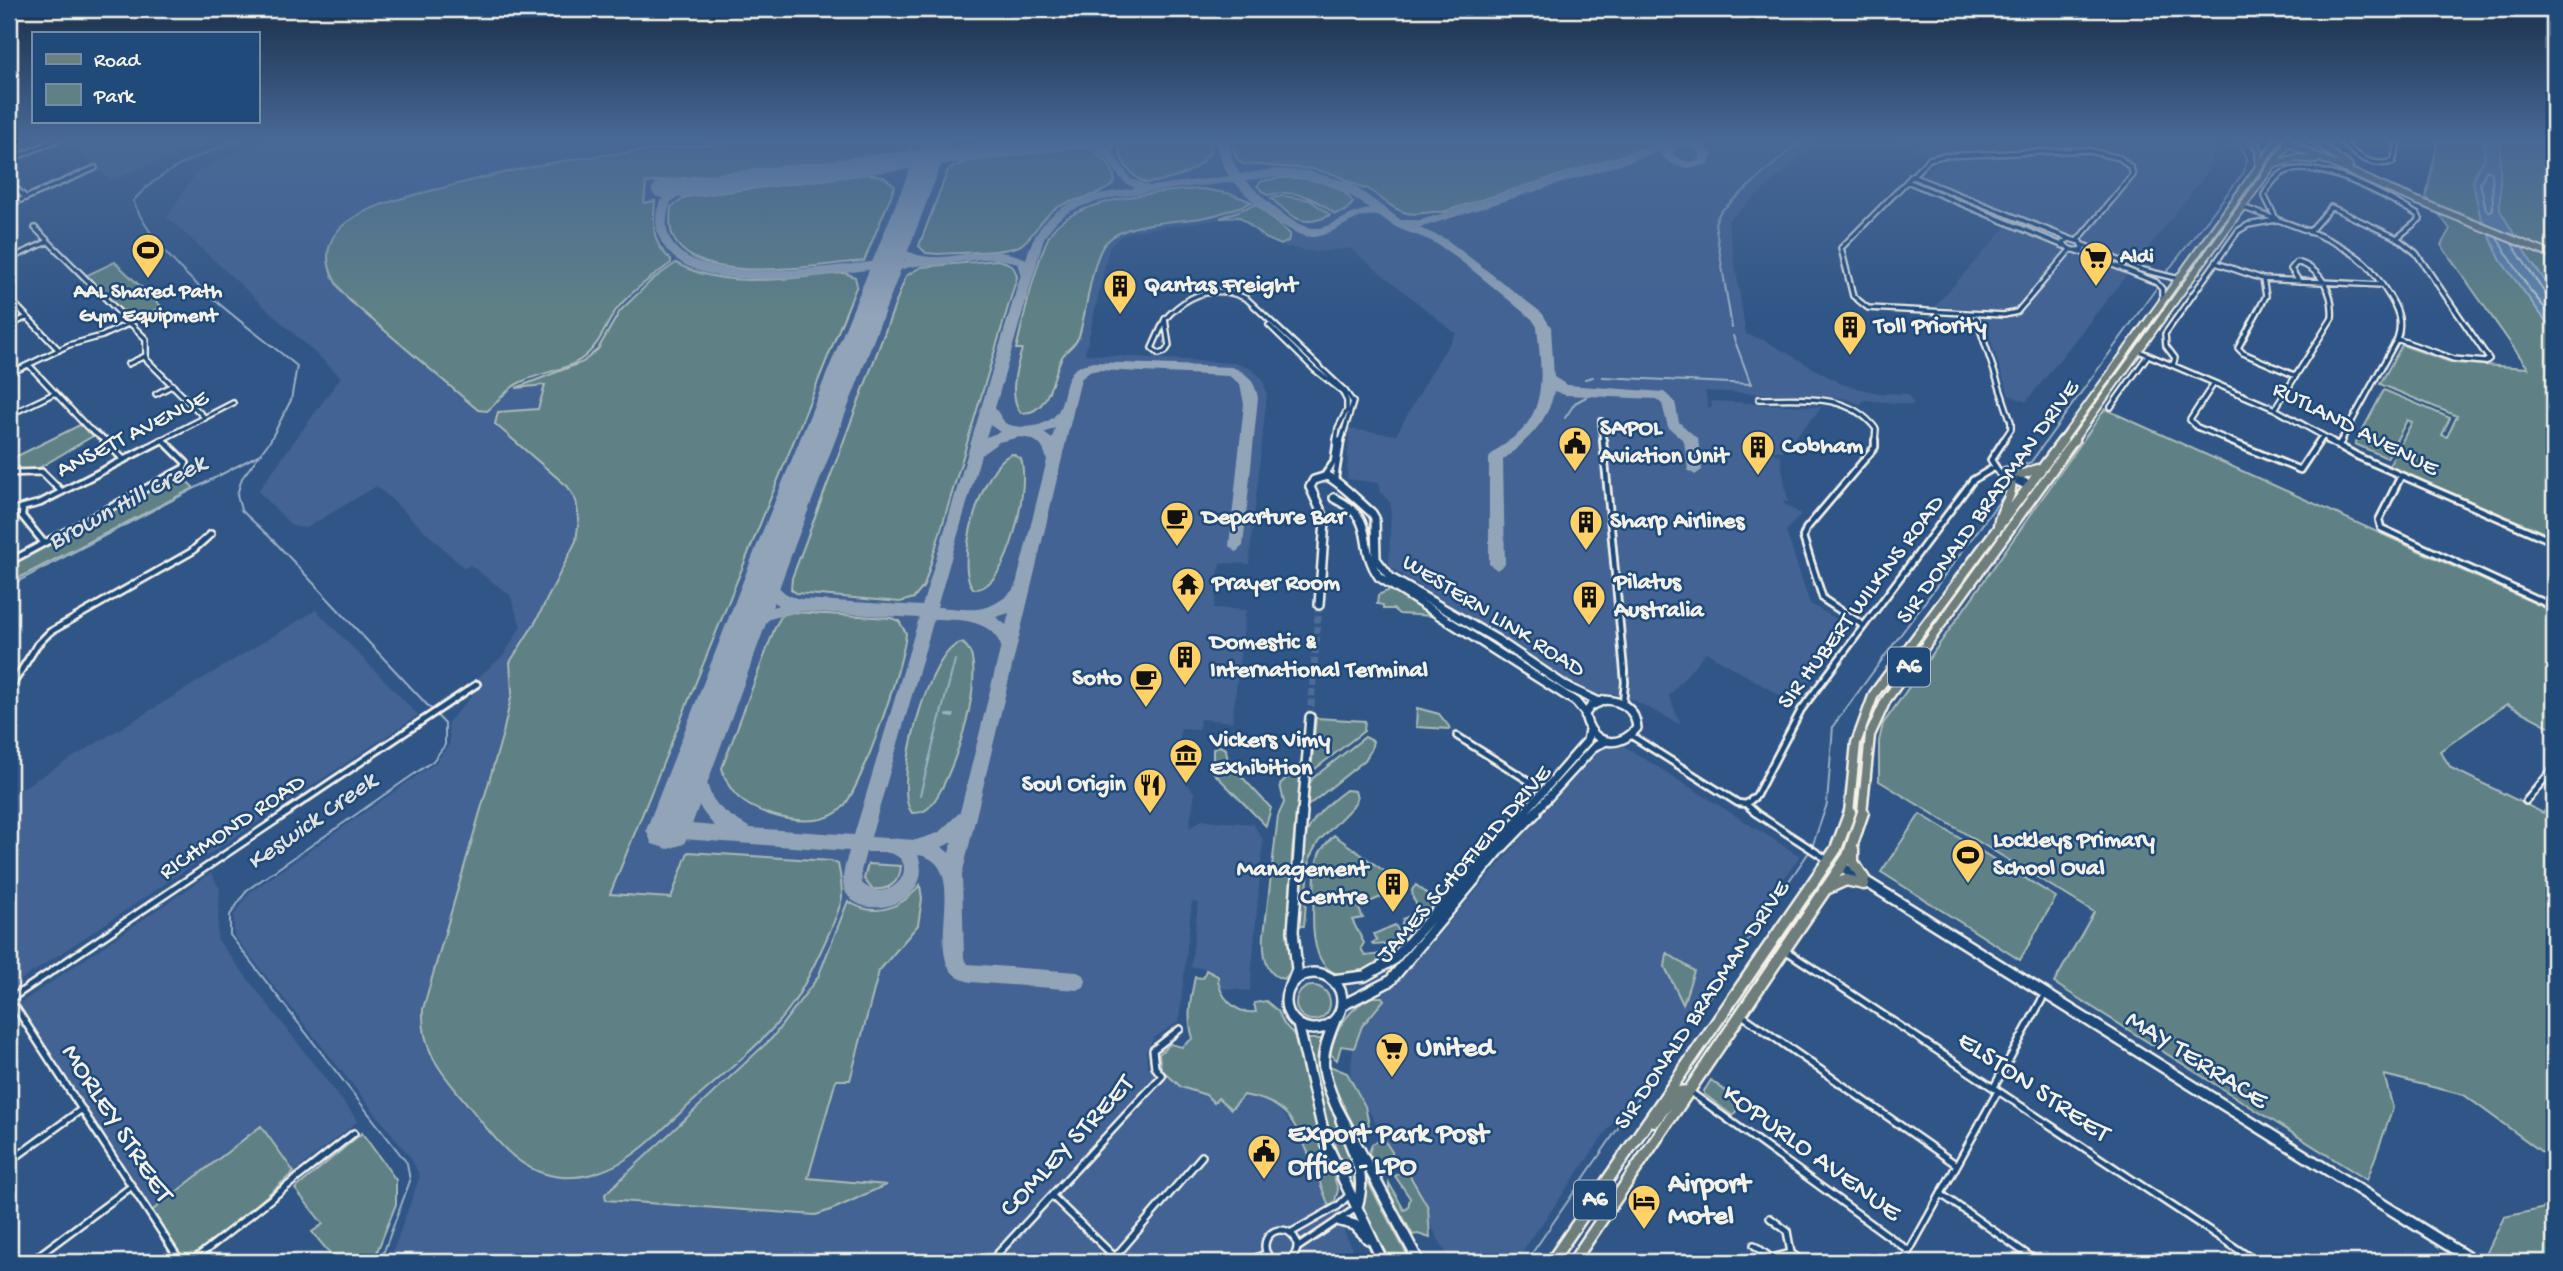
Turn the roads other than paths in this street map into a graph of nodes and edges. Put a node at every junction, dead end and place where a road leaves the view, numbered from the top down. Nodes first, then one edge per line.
1 (26, 198) edge
2 (1888, 198) edge
3 (1950, 198) edge
4 (1967, 198) edge
5 (2113, 198) edge
6 (2237, 198) edge
7 (2239, 198) edge
8 (2248, 198) edge
9 (2266, 198) edge
10 (2383, 198) edge
11 (2416, 198) edge
12 (2420, 198) edge
13 (9, 205) edge
14 (2242, 207) junction
15 (2230, 208) junction
16 (2464, 218) junction
17 (2277, 220) junction
18 (35, 228) dead end
19 (2309, 233) junction
20 (2397, 238) junction
21 (2070, 239) junction
22 (2077, 241) junction
23 (47, 242) junction
24 (2083, 245) junction
25 (2064, 246) junction
26 (2070, 250) junction
27 (2078, 251) junction
28 (2554, 254) edge
29 (9, 259) edge
30 (2216, 263) junction
31 (2179, 279) junction
32 (2263, 279) junction
33 (2300, 281) junction
34 (2322, 282) junction
35 (2382, 285) junction
36 (9, 298) edge
37 (2161, 305) junction
38 (1975, 314) junction
39 (27, 317) junction
40 (1265, 318) junction
41 (1165, 319) junction
42 (130, 323) junction
43 (9, 326) edge
44 (2397, 339) junction
45 (2136, 341) junction
46 (59, 350) junction
47 (2127, 351) junction
48 (2139, 351) junction
49 (2148, 355) junction
50 (145, 356) junction
51 (128, 364) dead end
52 (29, 365) junction
53 (2173, 365) junction
54 (9, 374) edge
55 (2296, 376) junction
56 (2214, 383) junction
57 (173, 385) junction
58 (55, 393) junction
59 (156, 394) dead end
60 (1759, 399) dead end
61 (233, 403) dead end
62 (2111, 407) dead end
63 (2275, 409) junction
64 (9, 415) edge
65 (205, 418) junction
66 (1601, 421) dead end
67 (2322, 437) junction
68 (163, 440) junction
69 (2338, 446) junction
70 (124, 460) junction
71 (1995, 467) junction
72 (2039, 468) junction
73 (9, 473) edge
74 (2008, 476) junction
75 (2401, 476) junction
76 (1323, 477) junction
77 (1335, 479) junction
78 (2027, 484) junction
79 (1342, 489) junction
80 (2037, 489) junction
81 (62, 492) junction
82 (1315, 496) junction
83 (1334, 498) junction
84 (23, 508) junction
85 (9, 511) edge
86 (1998, 526) junction
87 (211, 534) dead end
88 (2554, 542) edge
89 (44, 543) junction
90 (9, 562) edge
91 (1319, 605) tunnel mouth
92 (2554, 607) edge
93 (1864, 626) junction
94 (477, 684) dead end
95 (9, 690) edge
96 (1597, 701) junction
97 (1623, 703) junction
98 (1585, 713) junction
99 (1310, 717) tunnel mouth
100 (1588, 730) junction
101 (1457, 736) dead end
102 (1632, 736) junction
103 (1607, 741) junction
104 (2553, 771) edge
105 (1545, 791) junction
106 (2526, 801) dead end
107 (1746, 804) junction
108 (1854, 843) junction
109 (1836, 849) junction
110 (1828, 860) junction
111 (1841, 866) junction
112 (1817, 877) junction
113 (1864, 881) junction
114 (1824, 890) junction
115 (1784, 950) junction
116 (1332, 980) junction
117 (1291, 986) junction
118 (2045, 994) junction
119 (9, 1000) edge
120 (1343, 1004) junction
121 (16, 1008) dead end
122 (1740, 1013) junction
123 (1335, 1020) junction
124 (1298, 1024) junction
125 (1180, 1029) dead end
126 (1996, 1089) junction
127 (1689, 1091) junction
128 (1336, 1106) junction
129 (82, 1109) junction
130 (355, 1133) dead end
131 (1634, 1144) junction
132 (1202, 1156) dead end
133 (9, 1162) edge
134 (1957, 1165) junction
135 (131, 1186) junction
136 (1941, 1194) junction
137 (1349, 1195) junction
138 (1052, 1196) junction
139 (1356, 1209) junction
140 (1770, 1218) dead end
141 (1340, 1221) junction
142 (1292, 1232) junction
143 (1754, 1245) dead end
144 (1297, 1248) junction
145 (1377, 1251) junction
146 (1909, 1251) junction
147 (1267, 1252) junction
148 (1791, 1253) junction
149 (1117, 1260) edge
150 (30, 1262) edge
151 (181, 1262) edge
152 (191, 1262) edge
153 (990, 1262) edge
154 (1247, 1262) edge
155 (1383, 1262) edge
156 (1419, 1262) edge
157 (1551, 1262) edge
158 (1573, 1262) edge
159 (1803, 1262) edge
160 (1903, 1262) edge
161 (2038, 1262) edge
162 (2257, 1262) edge
163 (2475, 1262) edge

1 - 13 street
2 - 38 street
3 - 25 street
4 - 21 street
5 - 22 street
6 - 15 main road, SIR DONALD BRADMAN DRIVE / A6
7 - 14 main road
8 - 14 main road, SIR DONALD BRADMAN DRIVE / A6
9 - 17 street
10 - 20 street
11 - 16 main road
12 - 16 main road
14 - 15 main road
14 - 17 street
14 - 48 main road, SIR DONALD BRADMAN DRIVE / A6
15 - 31 main road, SIR DONALD BRADMAN DRIVE / A6
16 - 28 main road
16 - 28 main road
17 - 19 street
17 - 30 street
18 - 23 street
19 - 20 street
19 - 35 street
20 - 44 street
21 - 22 street
21 - 25 street
22 - 24 street
23 - 29 street
23 - 42 street
24 - 27 street
24 - 31 street
25 - 26 street
26 - 27 street
26 - 38 street
27 - 37 street
30 - 32 street
30 - 53 street
31 - 37 main road, SIR DONALD BRADMAN DRIVE / A6
32 - 33 street
32 - 55 street
33 - 34 street
33 - 34 street
34 - 35 street
34 - 55 street
35 - 44 street
36 - 39 street
37 - 45 main road, SIR DONALD BRADMAN DRIVE / A6
38 - 71 street
39 - 43 street
39 - 46 street
40 - 41 street
40 - 76 street
40 - 77 street
41 - 41 street
42 - 46 street
42 - 50 street
44 - 69 street
45 - 47 main road, SIR DONALD BRADMAN DRIVE / A6
45 - 48 main road
46 - 52 street
47 - 48 main road
47 - 72 main road, SIR DONALD BRADMAN DRIVE / A6
48 - 49 street, RUTLAND AVENUE
48 - 80 main road, SIR DONALD BRADMAN DRIVE / A6
49 - 53 street, RUTLAND AVENUE
49 - 62 street, SIR DONALD BRADMAN DRIVE
50 - 51 street
50 - 57 street
52 - 54 street
52 - 58 street
53 - 56 street, RUTLAND AVENUE
55 - 63 street
56 - 63 street, RUTLAND AVENUE
56 - 67 street
57 - 59 street
57 - 65 street
58 - 64 street
58 - 70 street
60 - 93 street
61 - 65 street, ANSETT AVENUE
63 - 67 street, RUTLAND AVENUE
65 - 68 street, ANSETT AVENUE
66 - 97 street
67 - 69 street, RUTLAND AVENUE
68 - 70 street, ANSETT AVENUE
68 - 89 street
69 - 75 street, RUTLAND AVENUE
70 - 81 street, ANSETT AVENUE
71 - 74 street
71 - 74 street
71 - 93 street, SIR HUBERT WILKINS ROAD
72 - 74 main road
72 - 78 main road, SIR DONALD BRADMAN DRIVE / A6
73 - 81 street
74 - 78 street
74 - 78 street
74 - 86 main road
75 - 88 street, RUTLAND AVENUE
75 - 92 street
76 - 77 street
76 - 82 street
77 - 79 street
78 - 80 street
78 - 86 main road, SIR DONALD BRADMAN DRIVE / A6
79 - 83 street
79 - 96 street, WESTERN LINK ROAD
80 - 108 main road, SIR DONALD BRADMAN DRIVE / A6
81 - 84 street, ANSETT AVENUE
82 - 83 street
82 - 91 street
83 - 98 street, WESTERN LINK ROAD
84 - 85 street, ANSETT AVENUE
84 - 89 street
86 - 109 main road, SIR DONALD BRADMAN DRIVE / A6
87 - 95 street
89 - 90 street
93 - 107 street, SIR HUBERT WILKINS ROAD
94 - 119 street, RICHMOND ROAD
96 - 97 street
96 - 98 street
97 - 102 street
98 - 100 street
99 - 117 street
100 - 103 street
100 - 105 street, JAMES SCHOFIELD DRIVE
101 - 105 street
102 - 103 street
102 - 107 street
103 - 120 street, JAMES SCHOFIELD DRIVE
104 - 106 street
105 - 116 street, JAMES SCHOFIELD DRIVE
107 - 110 street
108 - 111 main road, SIR DONALD BRADMAN DRIVE / A6
108 - 113 main road
109 - 110 main road, SIR DONALD BRADMAN DRIVE / A6
109 - 111 main road
110 - 112 main road, SIR DONALD BRADMAN DRIVE / A6
111 - 112 main road
111 - 113 street, MAY TERRACE
111 - 114 main road, SIR DONALD BRADMAN DRIVE / A6
112 - 131 main road, SIR DONALD BRADMAN DRIVE / A6
113 - 114 main road
113 - 118 street, MAY TERRACE
114 - 115 main road, SIR DONALD BRADMAN DRIVE / A6
115 - 122 main road, SIR DONALD BRADMAN DRIVE / A6
115 - 126 street, ELSTON STREET
116 - 117 street
116 - 120 street
117 - 124 street
118 - 126 street
118 - 163 street, MAY TERRACE
120 - 123 street
121 - 129 street, MORLEY STREET
122 - 127 main road, SIR DONALD BRADMAN DRIVE / A6
122 - 134 street
123 - 124 street
123 - 128 street
124 - 137 street
125 - 138 street, COMLEY STREET
126 - 134 street
126 - 162 street, ELSTON STREET
127 - 131 main road
127 - 146 street, KOPURLO AVENUE
127 - 158 main road, SIR DONALD BRADMAN DRIVE / A6
128 - 139 street
128 - 156 street
129 - 133 street
129 - 135 street, MORLEY STREET
130 - 152 street
131 - 157 main road, SIR DONALD BRADMAN DRIVE / A6
132 - 149 street
134 - 136 street
135 - 150 street
135 - 151 street, MORLEY STREET
136 - 146 street
136 - 161 street
137 - 139 street
137 - 142 street
138 - 149 street
138 - 153 street, COMLEY STREET
139 - 141 street
139 - 145 street
140 - 148 street
141 - 144 street
141 - 145 street
142 - 144 street
142 - 147 street
143 - 148 street
144 - 147 street
145 - 155 street
146 - 160 street
147 - 154 street
148 - 159 street

